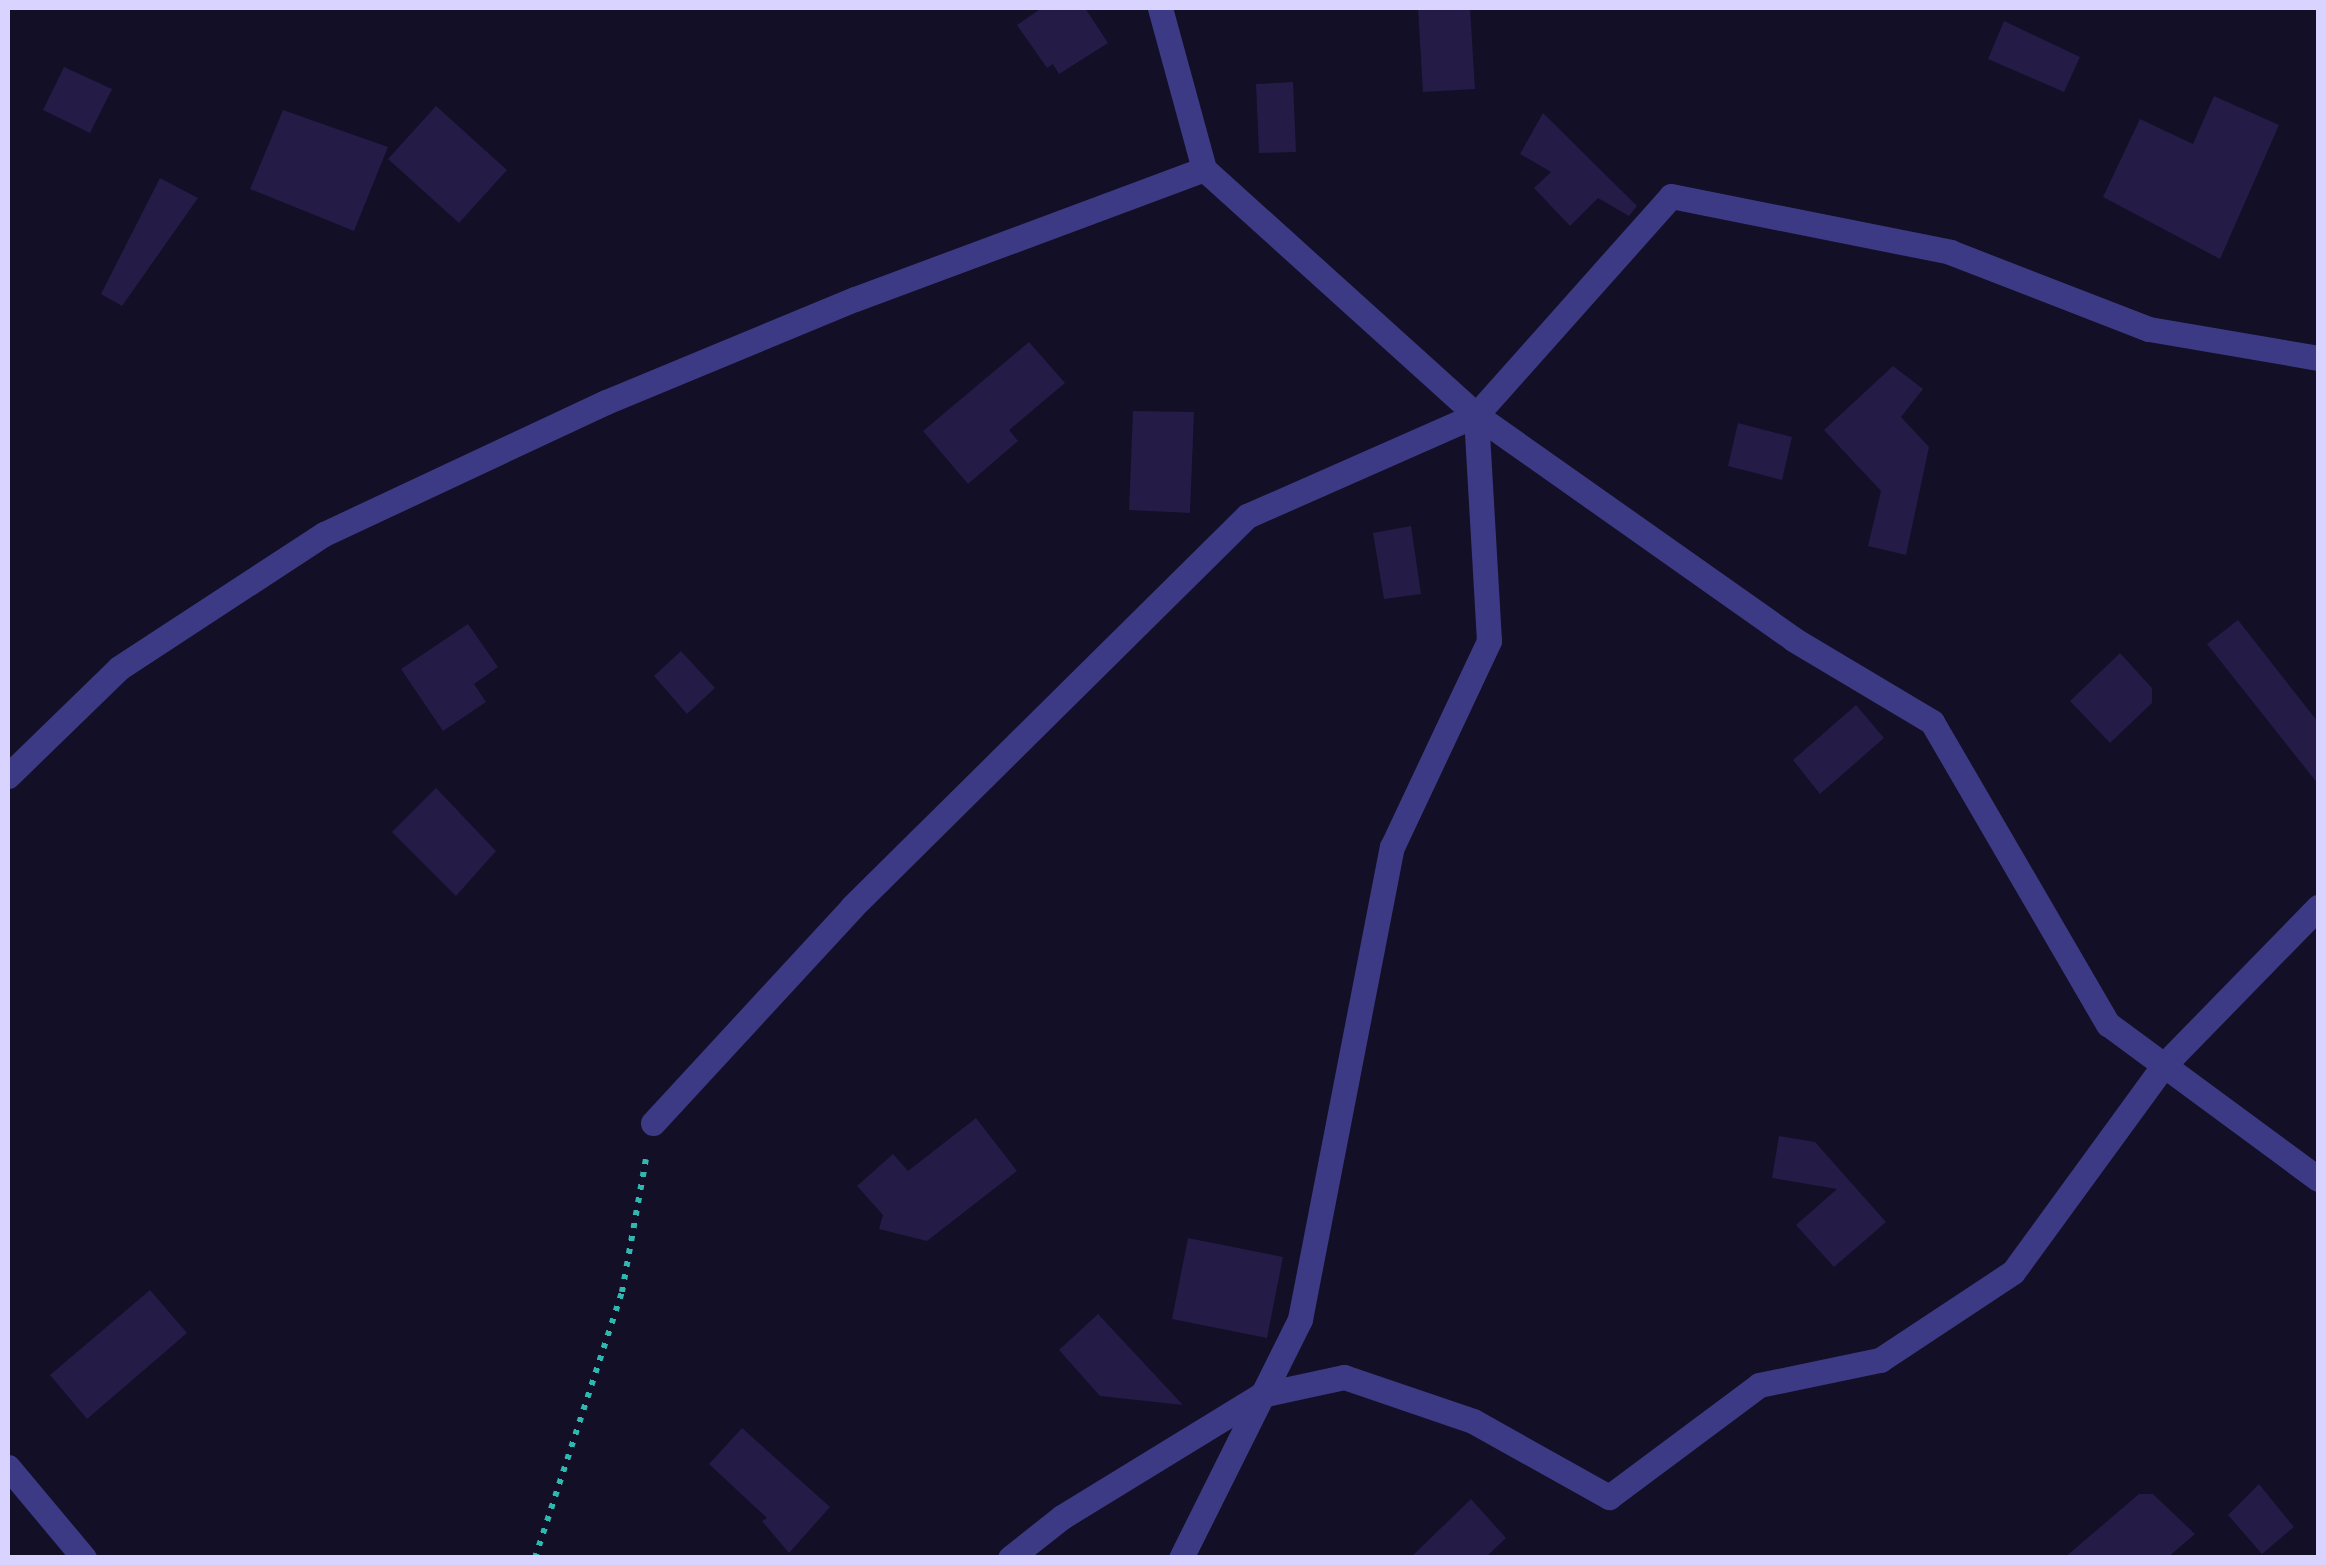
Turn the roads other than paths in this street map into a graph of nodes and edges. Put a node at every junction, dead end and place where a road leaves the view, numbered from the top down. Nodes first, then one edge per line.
1 (1160, 8) edge
2 (1204, 168) junction
3 (2318, 358) edge
4 (1476, 416) junction
5 (8, 776) edge
6 (2318, 907) edge
7 (2164, 1066) junction
8 (653, 1124) road end
9 (2318, 1179) edge
10 (1262, 1395) junction
11 (8, 1467) edge
12 (84, 1558) edge
13 (1010, 1558) edge
14 (1180, 1558) edge

1 - 2 street
2 - 4 street
2 - 5 street
3 - 4 street
4 - 7 street
4 - 8 street
4 - 10 street
6 - 7 street
7 - 9 street
7 - 10 street
10 - 13 street
10 - 14 street
11 - 12 street

